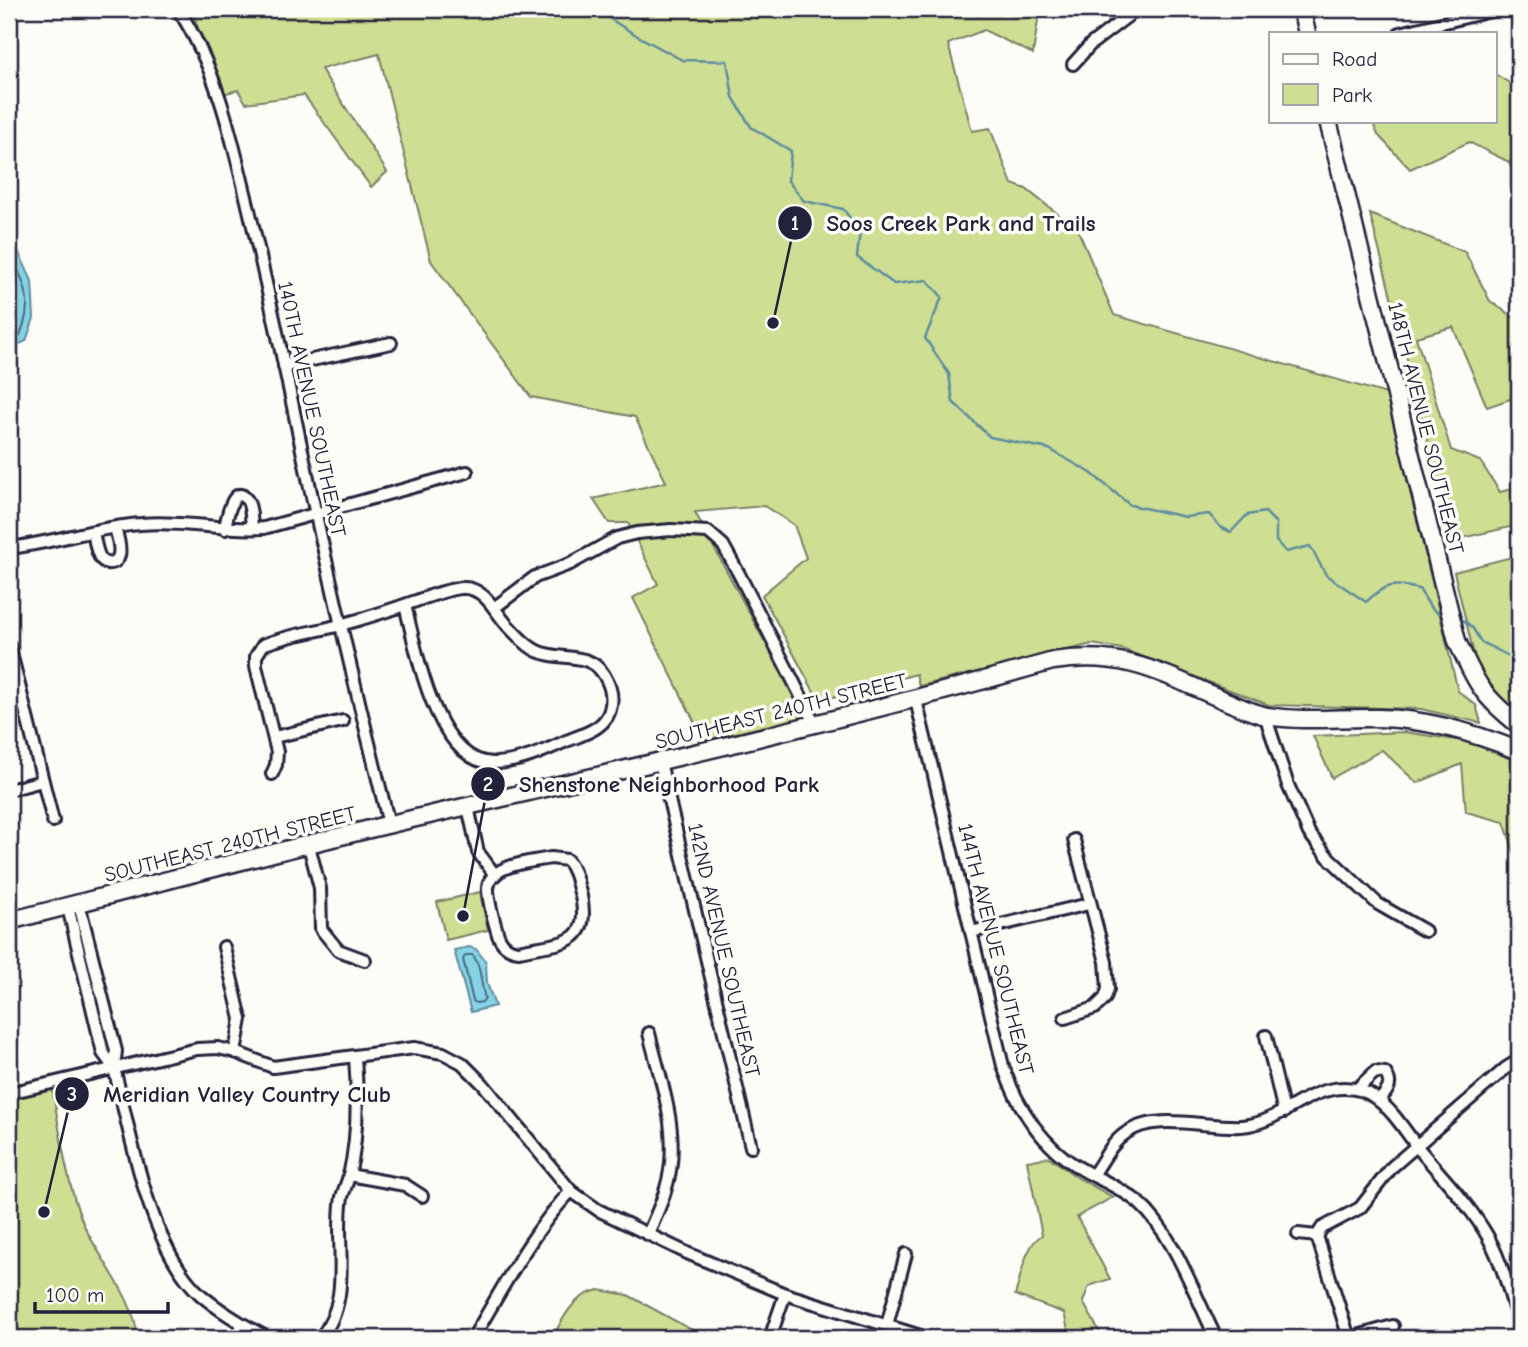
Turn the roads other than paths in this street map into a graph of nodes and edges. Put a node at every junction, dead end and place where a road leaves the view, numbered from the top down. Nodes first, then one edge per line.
1 (178, 9) edge
2 (1138, 9) edge
3 (1301, 9) edge
4 (1499, 9) edge
5 (1307, 32) edge
6 (1404, 32) edge
7 (1073, 64) dead end
8 (1328, 122) edge
9 (391, 343) dead end
10 (284, 366) junction
11 (467, 472) dead end
12 (315, 515) junction
13 (115, 528) junction
14 (252, 528) junction
15 (225, 529) junction
16 (93, 532) junction
17 (9, 548) edge
18 (405, 605) junction
19 (494, 608) junction
20 (341, 625) junction
21 (9, 645) edge
22 (916, 700) junction
23 (1265, 715) junction
24 (343, 721) dead end
25 (815, 724) junction
26 (1519, 725) edge
27 (274, 737) junction
28 (1519, 751) edge
29 (660, 762) junction
30 (272, 774) dead end
31 (42, 781) junction
32 (9, 790) edge
33 (468, 807) junction
34 (53, 821) dead end
35 (389, 824) junction
36 (1074, 840) dead end
37 (309, 846) junction
38 (495, 875) junction
39 (1089, 904) junction
40 (73, 905) junction
41 (9, 921) edge
42 (1425, 931) dead end
43 (971, 932) junction
44 (224, 947) dead end
45 (365, 960) dead end
46 (1065, 1018) dead end
47 (649, 1033) dead end
48 (1266, 1036) dead end
49 (235, 1052) junction
50 (355, 1057) junction
51 (1519, 1060) edge
52 (114, 1068) junction
53 (1357, 1089) junction
54 (9, 1093) edge
55 (1379, 1101) junction
56 (1284, 1112) junction
57 (1416, 1145) junction
58 (751, 1147) dead end
59 (349, 1175) junction
60 (1093, 1175) junction
61 (571, 1191) junction
62 (422, 1196) dead end
63 (648, 1234) junction
64 (1298, 1234) dead end
65 (1317, 1236) junction
66 (906, 1254) dead end
67 (785, 1294) junction
68 (243, 1325) junction
69 (887, 1325) junction
70 (1393, 1326) dead end
71 (1519, 1327) edge
72 (235, 1338) edge
73 (268, 1338) edge
74 (320, 1338) edge
75 (473, 1338) edge
76 (770, 1338) edge
77 (927, 1338) edge
78 (1216, 1338) edge
79 (1350, 1338) edge

1 - 10 street, 140TH AVENUE SOUTHEAST
2 - 7 street
3 - 5 main road
4 - 6 street
8 - 26 main road, 148TH AVENUE SOUTHEAST
9 - 10 street
10 - 12 street, 140TH AVENUE SOUTHEAST
11 - 12 street
12 - 14 street
12 - 20 street, 140TH AVENUE SOUTHEAST
13 - 15 street
13 - 16 street
13 - 16 street
14 - 15 street
14 - 15 street
16 - 17 street
18 - 19 street
18 - 19 street
18 - 20 street
19 - 25 street
20 - 27 street
20 - 35 street, 140TH AVENUE SOUTHEAST
21 - 31 street
22 - 23 main road, SOUTHEAST 240TH STREET
22 - 25 main road, SOUTHEAST 240TH STREET
22 - 43 street, 144TH AVENUE SOUTHEAST
23 - 28 main road, SOUTHEAST 240TH STREET
23 - 42 street
24 - 27 street
25 - 29 main road, SOUTHEAST 240TH STREET
27 - 30 street
29 - 33 main road, SOUTHEAST 240TH STREET
29 - 58 street, 142ND AVENUE SOUTHEAST
31 - 32 street
31 - 34 street
33 - 35 main road, SOUTHEAST 240TH STREET
33 - 38 street
35 - 37 main road, SOUTHEAST 240TH STREET
36 - 39 street
37 - 40 main road, SOUTHEAST 240TH STREET
37 - 45 street
38 - 38 street
39 - 43 street
39 - 46 street
40 - 41 main road, SOUTHEAST 240TH STREET
40 - 52 street
43 - 60 street, 144TH AVENUE SOUTHEAST
44 - 49 street
47 - 63 street
48 - 56 street
49 - 50 street
49 - 52 street
50 - 59 street
50 - 61 street
51 - 57 street
52 - 54 street
52 - 68 street
53 - 55 street
53 - 55 street
53 - 56 street
55 - 57 street
56 - 60 street
57 - 65 street
57 - 71 street
59 - 62 street
59 - 74 street
60 - 78 street, 144TH AVENUE SOUTHEAST
61 - 63 street
61 - 75 street
63 - 67 street
64 - 65 street
65 - 79 street
66 - 69 street
67 - 69 street
67 - 76 street
68 - 72 street
68 - 73 street
69 - 77 street
70 - 79 street

